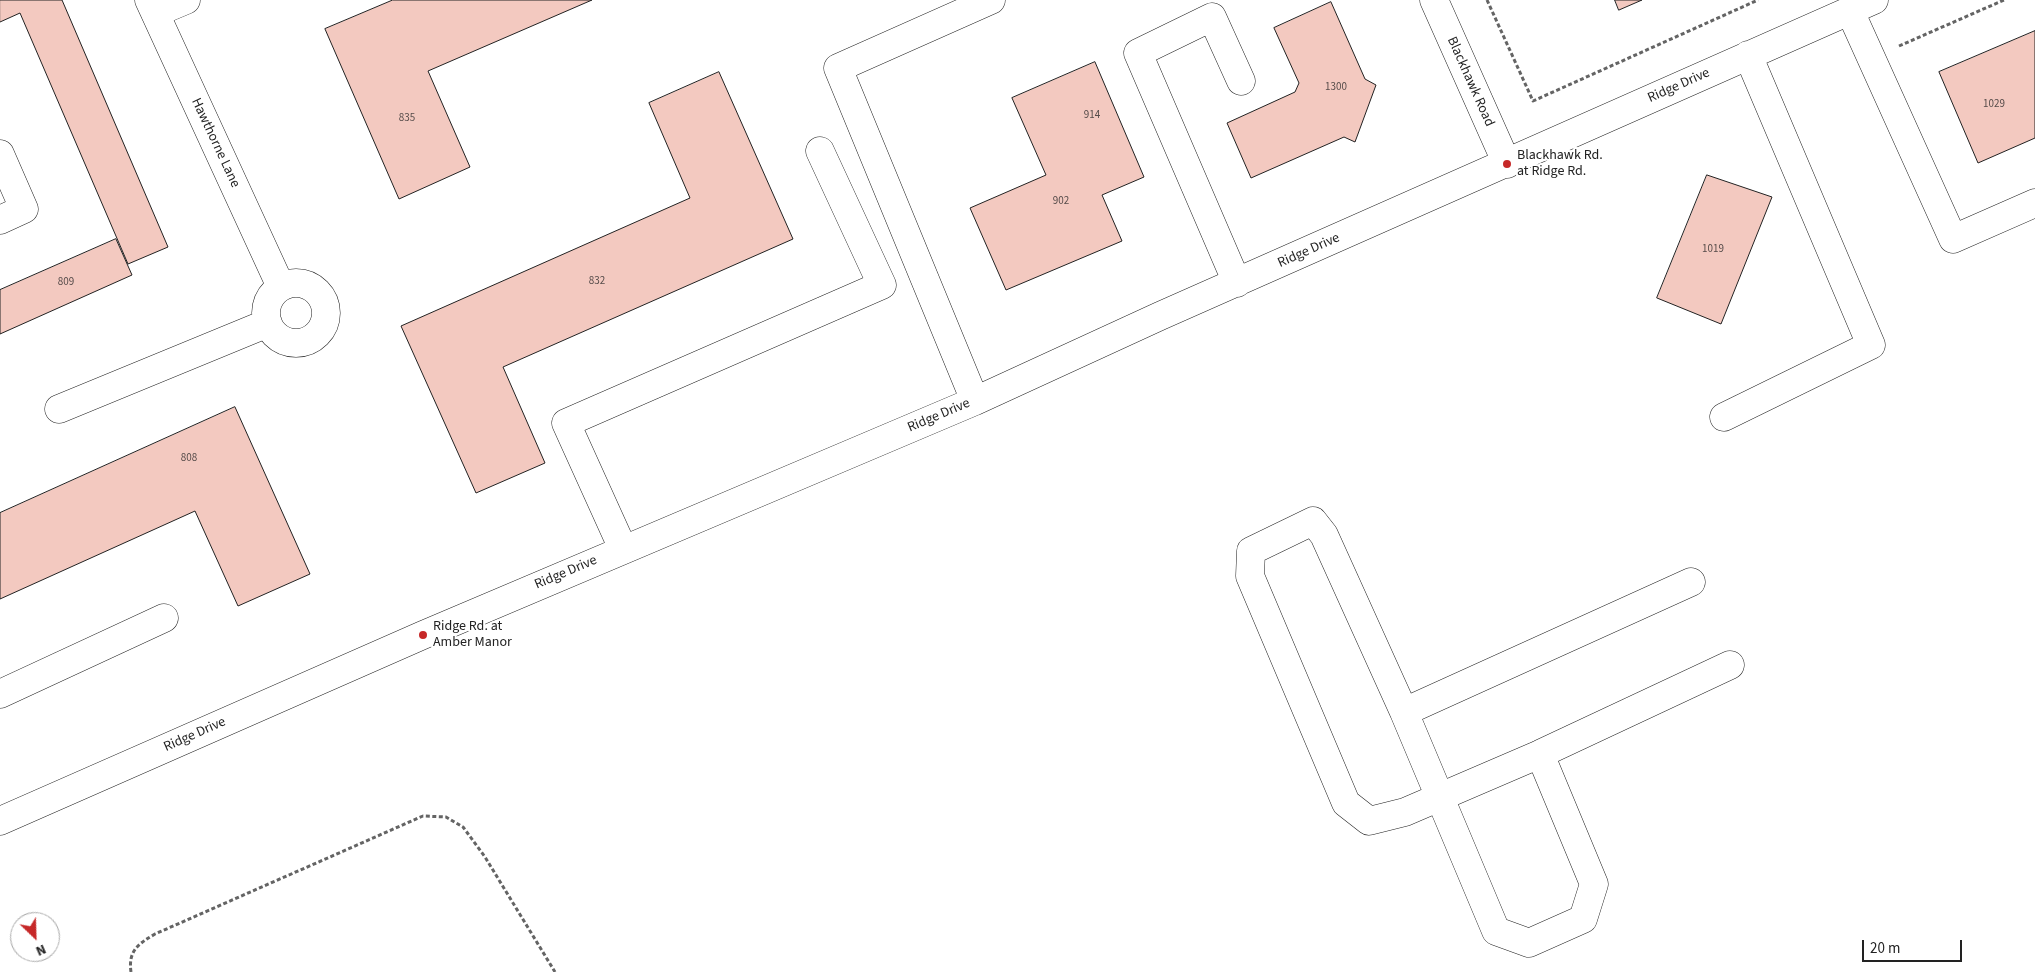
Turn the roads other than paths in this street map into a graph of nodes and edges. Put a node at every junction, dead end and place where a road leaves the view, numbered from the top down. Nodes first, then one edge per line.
1 (186, 0) edge
2 (991, 0) edge
3 (1434, 0) edge
4 (1862, 5) edge
5 (152, 7) edge
6 (1748, 55) junction
7 (1241, 81) dead end
8 (820, 151) dead end
9 (0, 154) edge
10 (1507, 164) junction
11 (2035, 202) edge
12 (0, 220) edge
13 (1236, 283) junction
14 (280, 287) junction
15 (268, 323) junction
16 (975, 401) junction
17 (59, 409) dead end
18 (1724, 417) dead end
19 (623, 549) junction
20 (1691, 582) dead end
21 (164, 618) dead end
22 (1730, 665) dead end
23 (0, 694) edge
24 (1404, 712) junction
25 (1540, 754) junction
26 (1440, 797) junction
27 (0, 821) edge

1 - 5 street
2 - 16 street
3 - 10 street, Blackhawk Road
4 - 6 street, Ridge Drive
4 - 11 street
5 - 14 street, Hawthorne Lane
6 - 10 street, Ridge Drive
6 - 18 street
7 - 13 street
8 - 19 street
9 - 12 street
10 - 13 street, Ridge Drive
13 - 16 street, Ridge Drive
14 - 15 street
14 - 15 street
15 - 17 street
16 - 19 street, Ridge Drive
19 - 27 street, Ridge Drive
20 - 24 street
21 - 23 street
22 - 25 street
24 - 26 street
24 - 26 street
25 - 26 street
25 - 26 street

